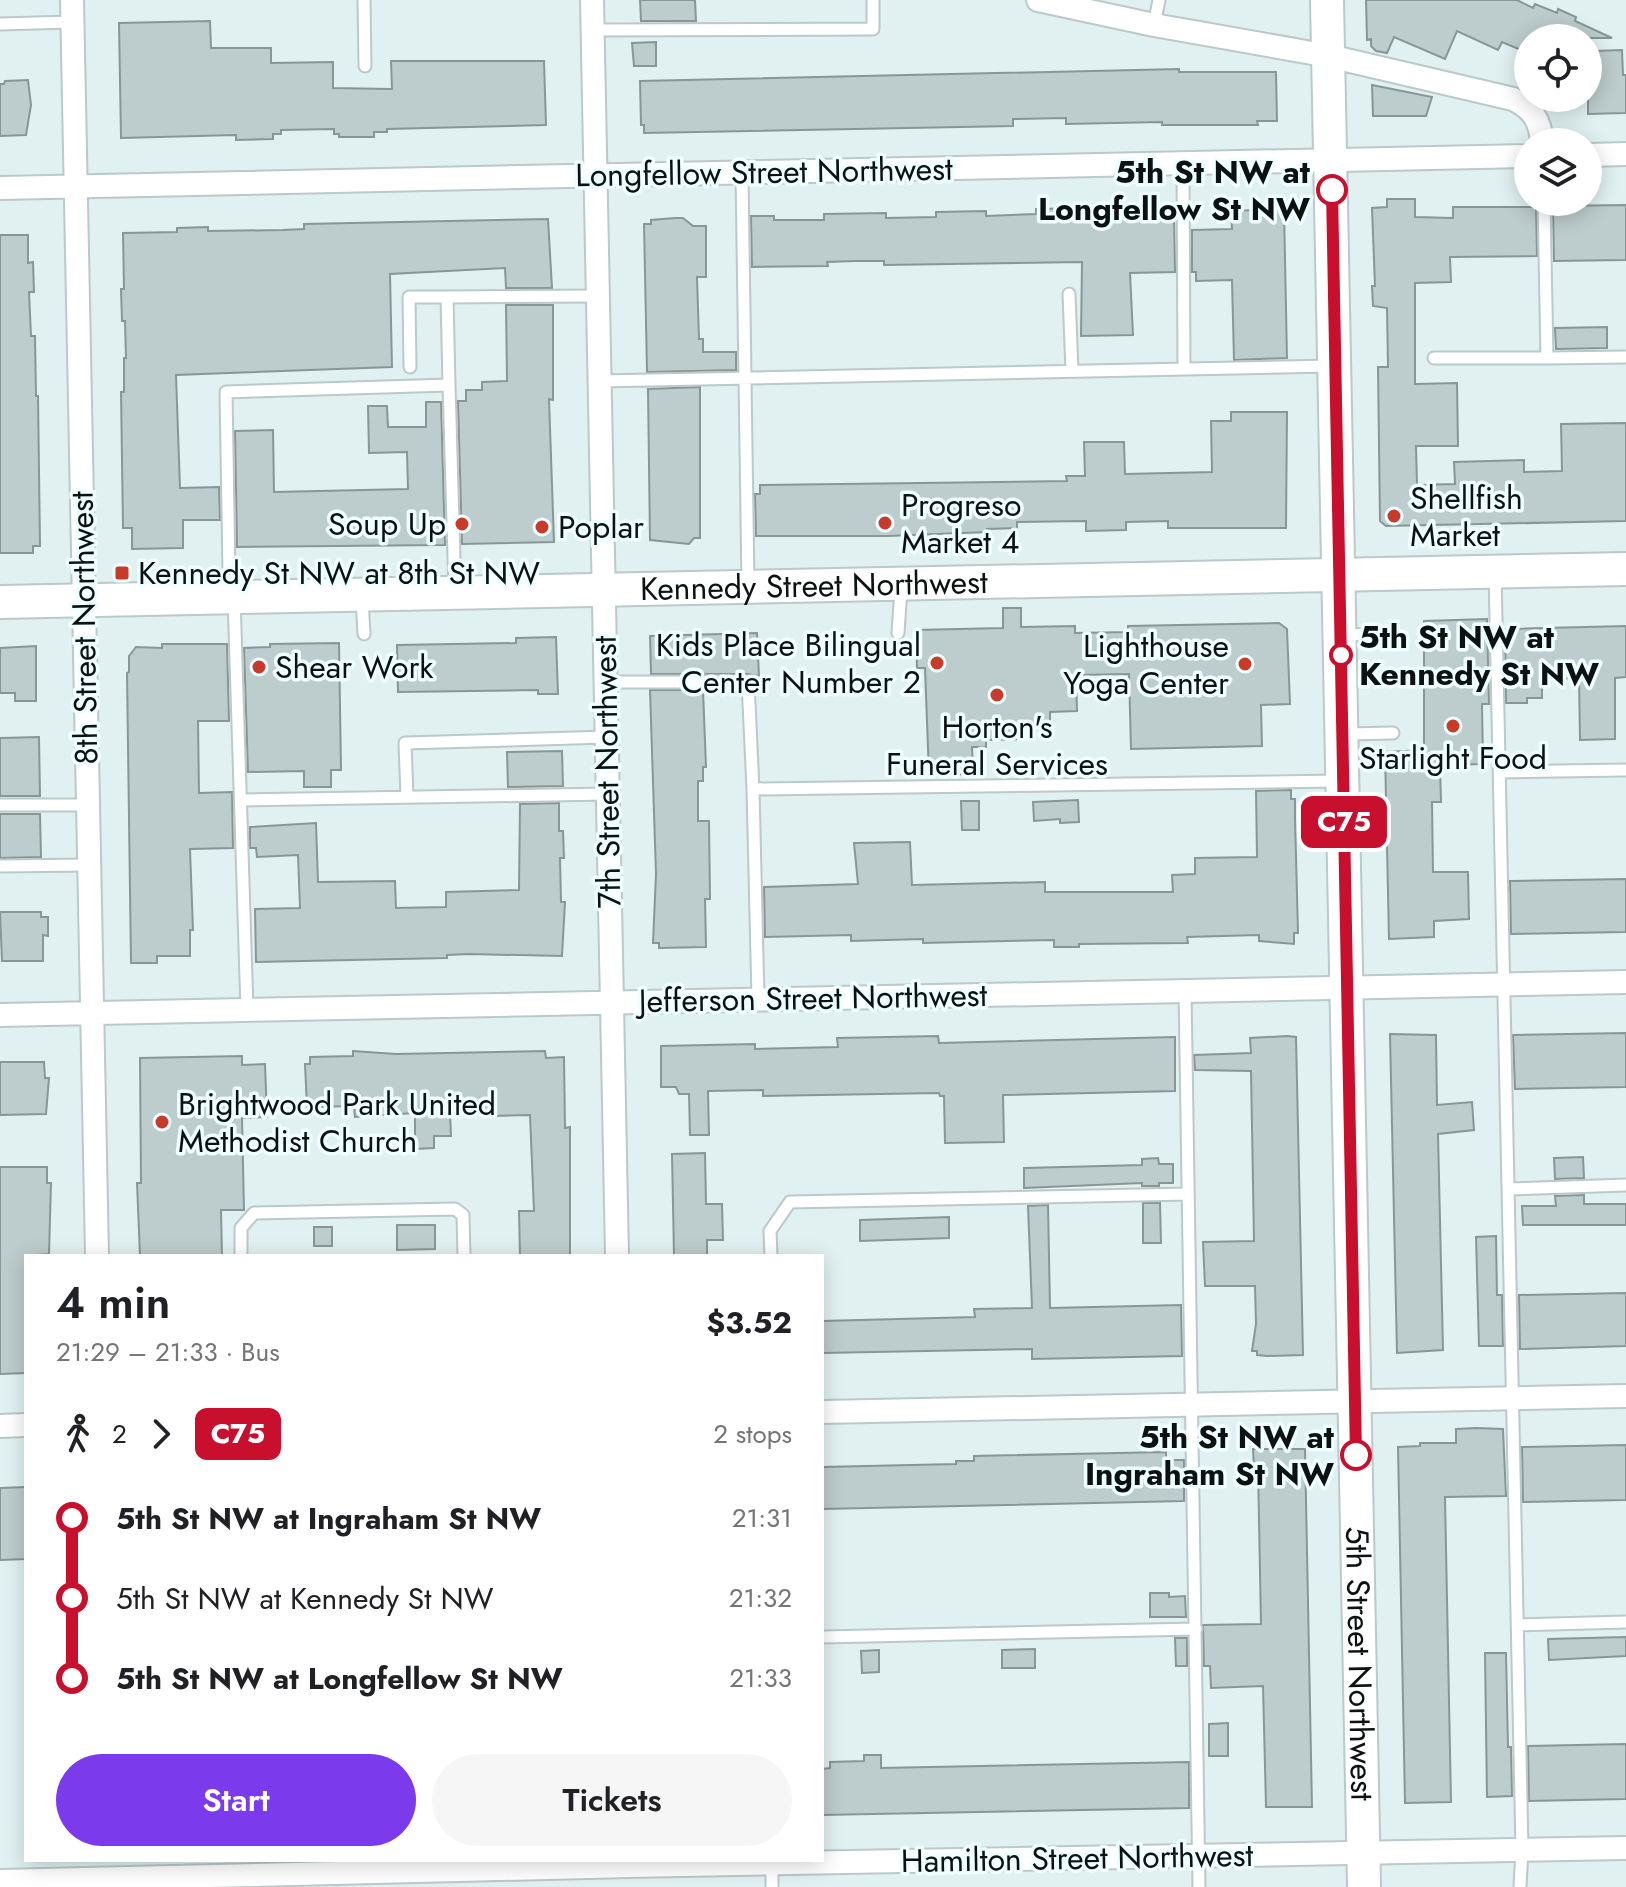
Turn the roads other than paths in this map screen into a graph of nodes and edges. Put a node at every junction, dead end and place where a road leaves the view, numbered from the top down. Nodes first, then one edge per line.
1 (364, 0) edge
2 (592, 0) edge
3 (873, 0) edge
4 (1038, 0) edge
5 (1159, 0) edge
6 (1327, 0) edge
7 (72, 11) edge
8 (0, 24) edge
9 (1154, 25) junction
10 (593, 30) junction
11 (1329, 56) junction
12 (365, 66) dead end
13 (1539, 128) edge
14 (1626, 154) edge
15 (1602, 155) edge
16 (1514, 156) edge
17 (1331, 161) junction
18 (1183, 164) junction
19 (742, 173) junction
20 (596, 176) junction
21 (76, 187) junction
22 (0, 188) edge
23 (1544, 216) edge
24 (1069, 294) dead end
25 (598, 296) junction
26 (447, 297) junction
27 (1626, 357) edge
28 (1434, 358) dead end
29 (1547, 358) junction
30 (1335, 366) junction
31 (410, 367) dead end
32 (1184, 369) junction
33 (1072, 371) junction
34 (745, 377) junction
35 (600, 381) junction
36 (449, 385) junction
37 (1626, 569) edge
38 (1495, 572) junction
39 (1339, 575) junction
40 (901, 584) junction
41 (748, 587) junction
42 (604, 590) junction
43 (455, 592) junction
44 (362, 594) junction
45 (234, 597) junction
46 (84, 600) junction
47 (0, 602) edge
48 (898, 633) dead end
49 (364, 634) dead end
50 (1393, 634) dead end
51 (1340, 635) junction
52 (605, 682) junction
53 (1393, 733) dead end
54 (1342, 735) junction
55 (607, 737) junction
56 (1626, 770) edge
57 (1500, 772) junction
58 (1343, 781) junction
59 (753, 789) junction
60 (608, 794) junction
61 (407, 797) junction
62 (241, 800) junction
63 (0, 805) edge
64 (87, 805) junction
65 (89, 865) junction
66 (0, 866) edge
67 (1626, 982) edge
68 (1504, 985) junction
69 (1347, 988) junction
70 (1185, 991) junction
71 (758, 999) junction
72 (612, 1003) junction
73 (247, 1010) junction
74 (92, 1014) junction
75 (0, 1015) edge
76 (1626, 1185) edge
77 (1508, 1189) junction
78 (1188, 1194) junction
79 (97, 1254) edge
80 (241, 1254) edge
81 (464, 1254) edge
82 (617, 1254) edge
83 (771, 1254) edge
84 (1626, 1396) edge
85 (1513, 1399) junction
86 (1355, 1402) junction
87 (1192, 1405) junction
88 (824, 1412) edge
89 (24, 1425) edge
90 (0, 1426) edge
91 (1626, 1622) edge
92 (1518, 1625) junction
93 (1196, 1629) junction
94 (824, 1637) edge
95 (1626, 1848) edge
96 (1522, 1849) junction
97 (1363, 1852) junction
98 (1199, 1855) junction
99 (772, 1863) junction
100 (629, 1871) edge
101 (109, 1875) edge
102 (0, 1881) edge
103 (253, 1881) edge
104 (772, 1887) edge
105 (1199, 1887) edge
106 (1364, 1887) edge
107 (1520, 1887) edge

1 - 12 lane
2 - 10 street, 7th Street Northwest
3 - 10 lane
4 - 9 street
5 - 9 lane
6 - 11 street, 5th Street Northwest
7 - 8 lane
7 - 21 street, 8th Street Northwest
9 - 11 street
10 - 20 street, 7th Street Northwest
11 - 13 street
11 - 17 street, 5th Street Northwest
14 - 15 street
16 - 17 street, Longfellow Street Northwest
17 - 18 street, Longfellow Street Northwest
17 - 30 street, 5th Street Northwest
18 - 19 street, Longfellow Street Northwest
18 - 32 lane
19 - 20 street, Longfellow Street Northwest
19 - 34 lane
20 - 21 street, Longfellow Street Northwest
20 - 25 street, 7th Street Northwest
21 - 22 street, Longfellow Street Northwest
21 - 46 street, 8th Street Northwest
23 - 29 lane
24 - 33 lane
25 - 26 lane
25 - 35 street, 7th Street Northwest
26 - 31 lane
26 - 36 lane
27 - 29 lane
28 - 29 lane
30 - 32 lane
30 - 39 street, 5th Street Northwest
32 - 33 lane
33 - 34 lane
34 - 35 lane
34 - 41 lane
35 - 42 street, 7th Street Northwest
36 - 43 lane
36 - 45 lane
37 - 38 street, Kennedy Street Northwest
38 - 39 street, Kennedy Street Northwest
38 - 57 lane
39 - 40 street, Kennedy Street Northwest
39 - 51 street, 5th Street Northwest
40 - 41 street, Kennedy Street Northwest
40 - 48 lane
41 - 42 street, Kennedy Street Northwest
42 - 43 street, Kennedy Street Northwest
42 - 52 street, 7th Street Northwest
43 - 44 street, Kennedy Street Northwest
44 - 45 street, Kennedy Street Northwest
44 - 49 lane
45 - 46 street, Kennedy Street Northwest
45 - 62 lane
46 - 47 street, Kennedy Street Northwest
46 - 64 street, 8th Street Northwest
50 - 51 lane
51 - 54 street, 5th Street Northwest
52 - 55 street, 7th Street Northwest
52 - 59 lane
53 - 54 lane
54 - 58 street, 5th Street Northwest
55 - 60 street, 7th Street Northwest
55 - 61 lane
56 - 57 lane
57 - 68 lane
58 - 59 lane
58 - 69 street, 5th Street Northwest
59 - 71 lane
60 - 61 lane
60 - 72 street, 7th Street Northwest
61 - 62 lane
62 - 73 lane
63 - 64 lane
64 - 65 street, 8th Street Northwest
65 - 66 lane
65 - 74 street, 8th Street Northwest
67 - 68 street, Jefferson Street Northwest
68 - 69 street, Jefferson Street Northwest
68 - 77 lane
69 - 70 street, Jefferson Street Northwest
69 - 86 street, 5th Street Northwest
70 - 71 street, Jefferson Street Northwest
70 - 78 lane
71 - 72 street, Jefferson Street Northwest
72 - 73 street, Jefferson Street Northwest
72 - 82 street, 7th Street Northwest
73 - 74 street, Jefferson Street Northwest
74 - 75 street, Jefferson Street Northwest
74 - 79 street, 8th Street Northwest
76 - 77 lane
77 - 85 lane
78 - 83 lane
78 - 87 lane
80 - 81 lane
84 - 85 street
85 - 86 street
85 - 92 lane
86 - 87 street
86 - 97 street, 5th Street Northwest
87 - 88 street
87 - 93 lane
89 - 90 street
91 - 92 lane
92 - 96 lane
93 - 94 lane
93 - 98 lane
95 - 96 street, Hamilton Street Northwest
96 - 97 street, Hamilton Street Northwest
96 - 107 lane
97 - 98 street, Hamilton Street Northwest
97 - 106 street, 5th Street Northwest
98 - 99 street, Hamilton Street Northwest
98 - 105 lane
99 - 100 street, Hamilton Street Northwest
99 - 104 lane
100 - 103 street, Hamilton Street Northwest
101 - 102 street, Hamilton Street Northwest
101 - 103 street, Hamilton Street Northwest

